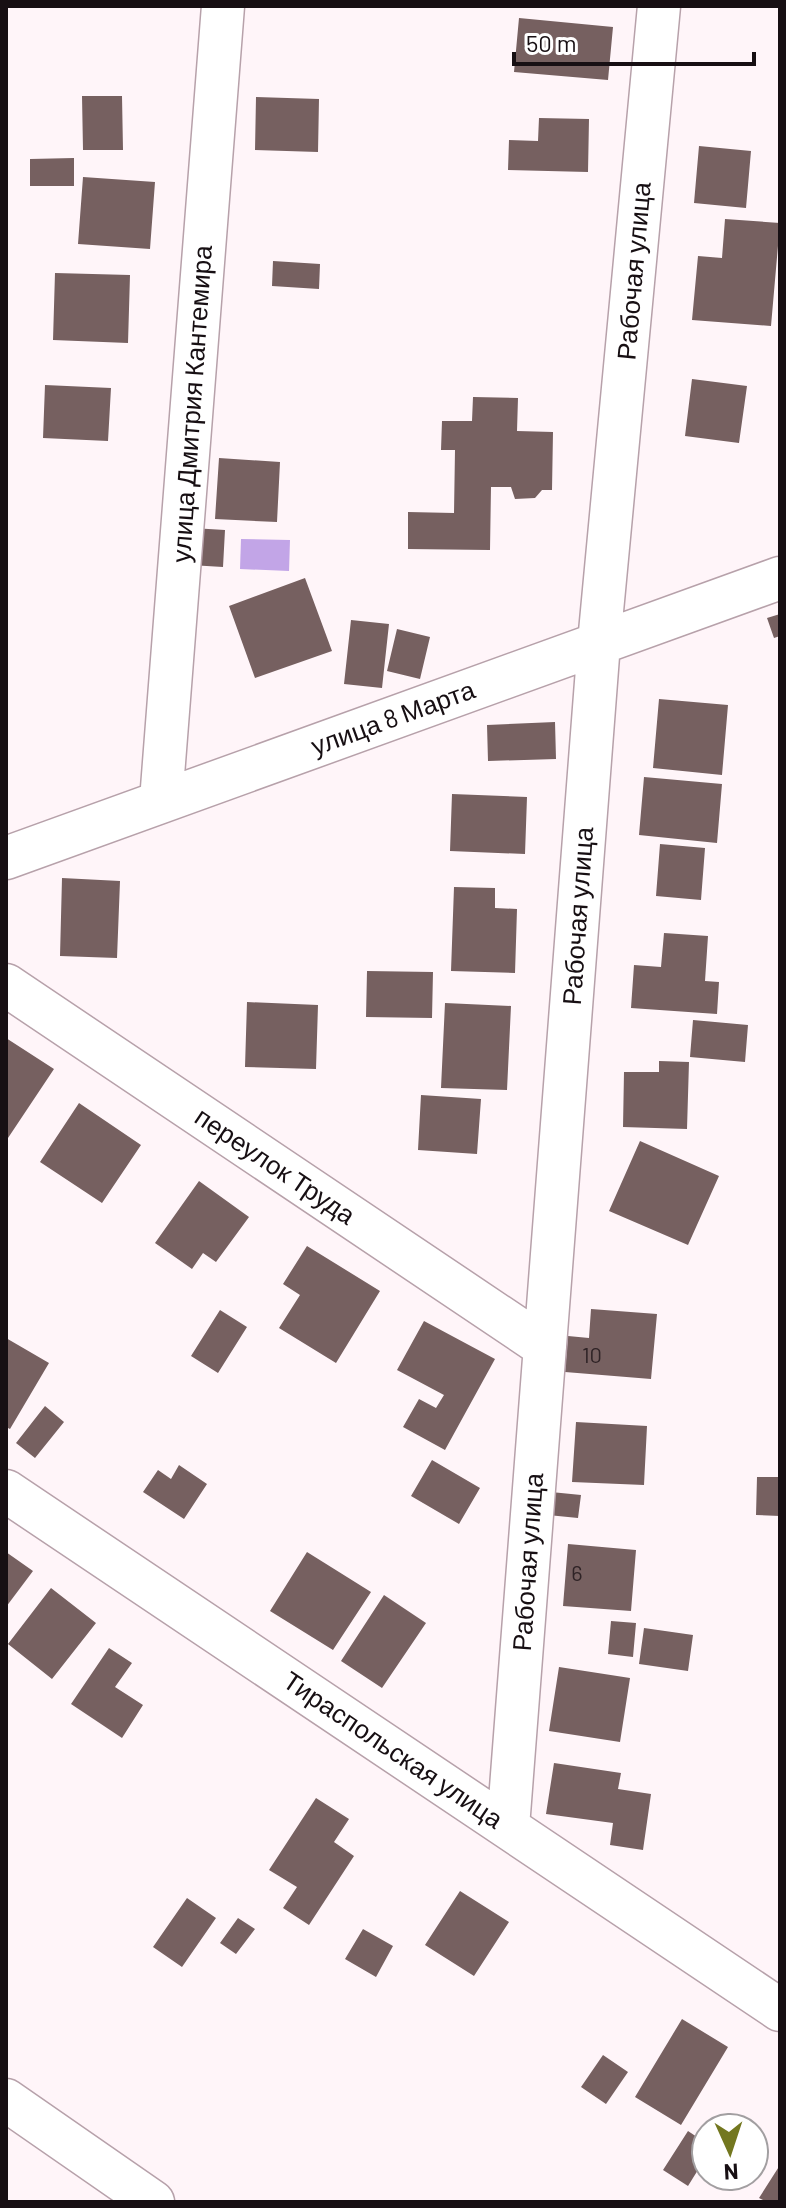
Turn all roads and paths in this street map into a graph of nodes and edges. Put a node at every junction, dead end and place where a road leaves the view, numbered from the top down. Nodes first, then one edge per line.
1 (223, 6) edge
2 (659, 6) edge
3 (780, 578) edge
4 (599, 643) junction
5 (161, 801) junction
6 (6, 858) edge
7 (6, 985) edge
8 (545, 1347) junction
9 (6, 1491) edge
10 (508, 1827) junction
11 (780, 2010) edge
12 (6, 2100) edge
13 (153, 2202) edge

1 - 5 street, улица Дмитрия Кантемира
2 - 4 street, Рабочая улица
3 - 4 street, улица 8 Марта
4 - 5 street, улица 8 Марта
4 - 8 street, Рабочая улица
5 - 6 street, улица 8 Марта
7 - 8 street, переулок Труда
8 - 10 street, Рабочая улица
9 - 10 street, Тираспольская улица
10 - 11 street, Тираспольская улица
12 - 13 street

